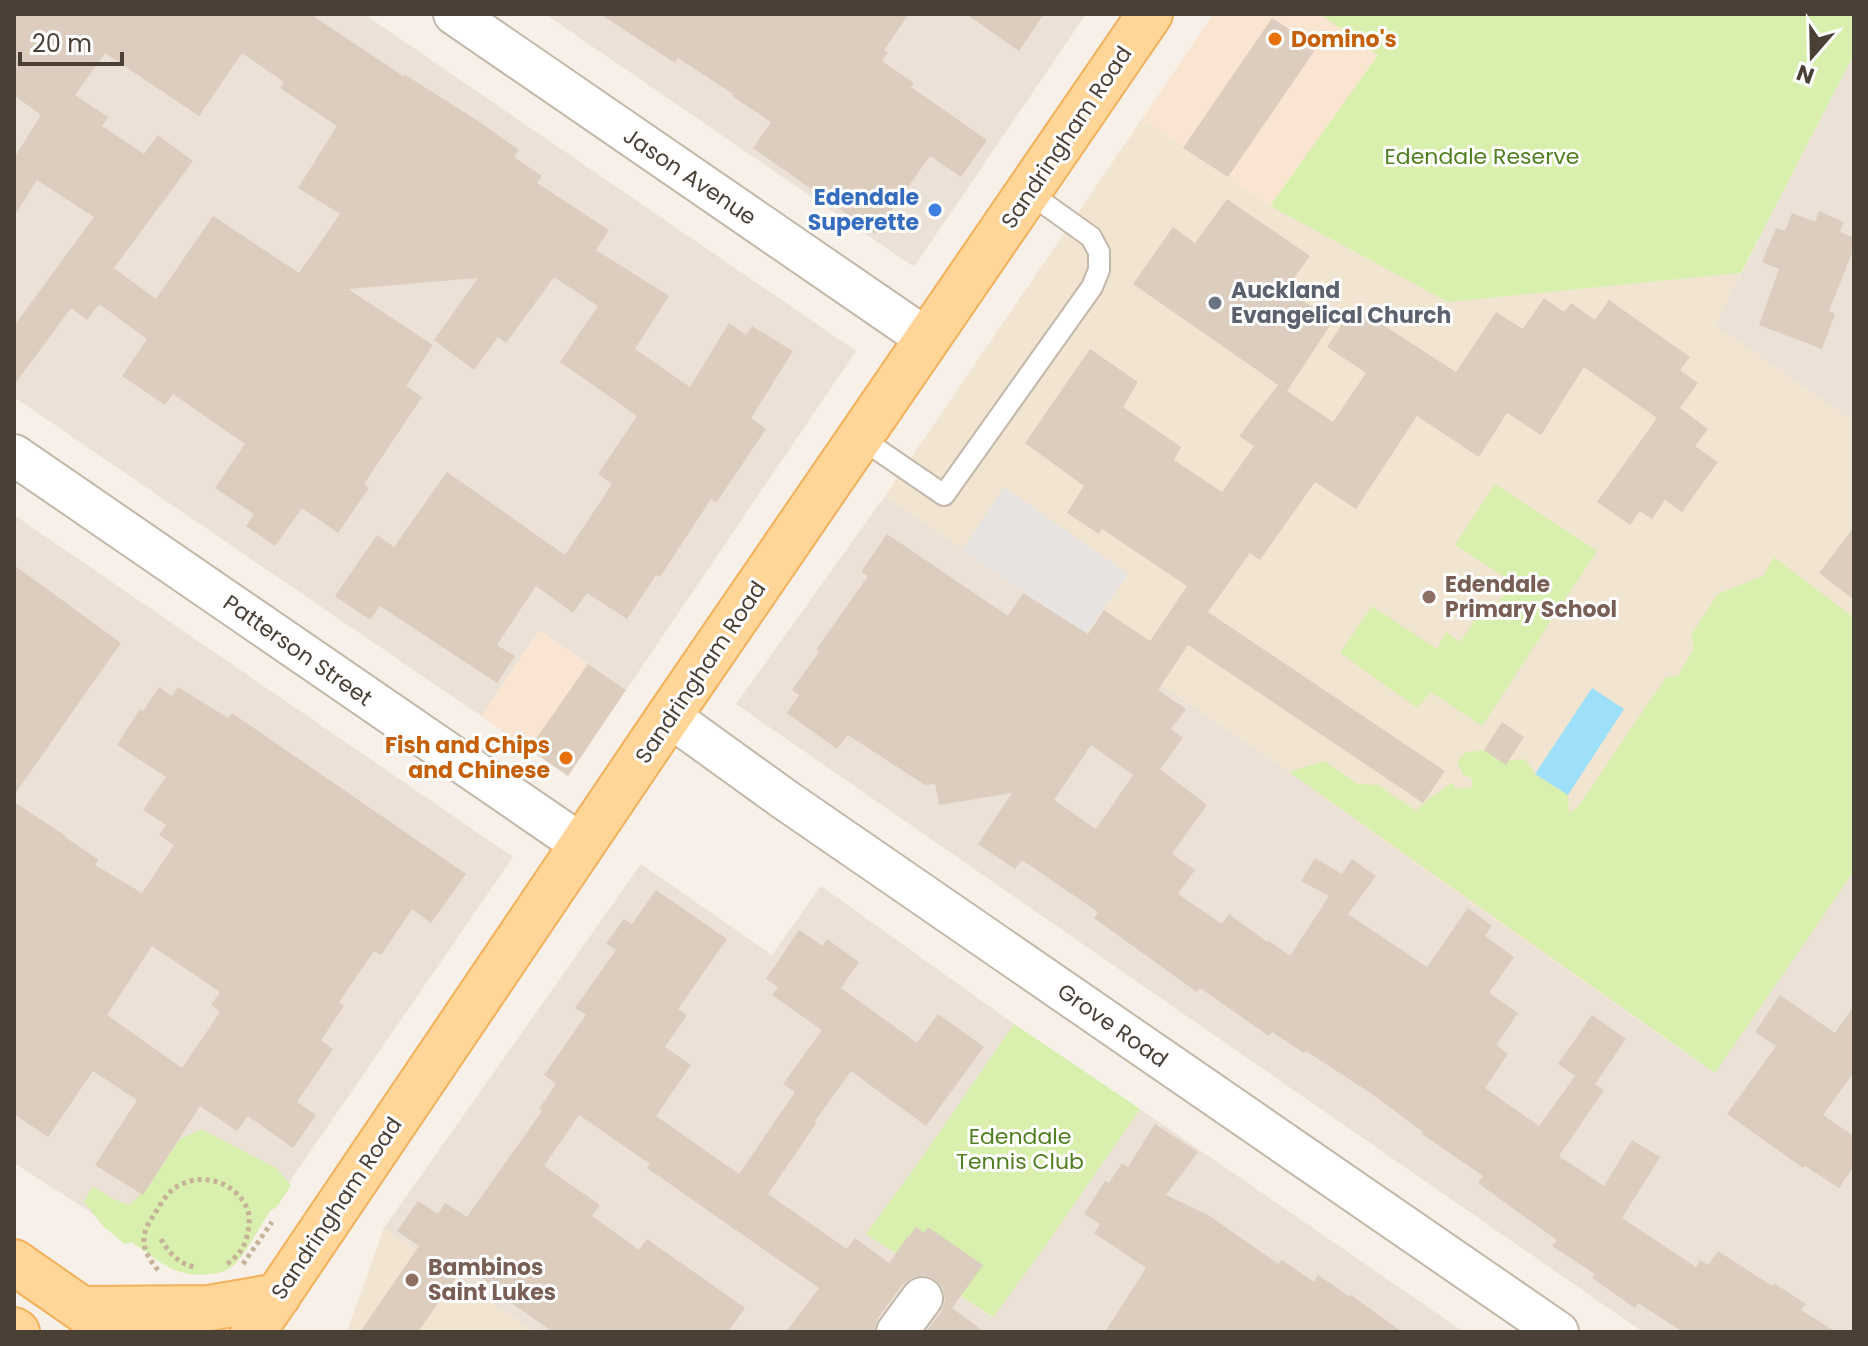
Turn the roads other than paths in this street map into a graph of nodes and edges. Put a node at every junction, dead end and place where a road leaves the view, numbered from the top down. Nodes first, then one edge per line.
1 (454, 14) edge
2 (1150, 14) edge
3 (1028, 192) junction
4 (927, 339) junction
5 (859, 437) junction
6 (14, 455) edge
7 (669, 716) junction
8 (582, 845) junction
9 (14, 1262) edge
10 (922, 1298) dead end
11 (281, 1314) edge
12 (99, 1320) edge
13 (253, 1332) edge
14 (897, 1332) edge
15 (1558, 1332) edge

1 - 4 street, Jason Avenue
2 - 3 main road, Sandringham Road
3 - 4 main road, Sandringham Road
3 - 5 lane
4 - 5 main road, Sandringham Road
5 - 7 main road, Sandringham Road
6 - 8 street, Patterson Street
7 - 8 main road, Sandringham Road
7 - 15 street, Grove Road
8 - 11 main road, Sandringham Road
9 - 12 main road
10 - 14 street
11 - 12 main road
11 - 13 main road, Sandringham Road

